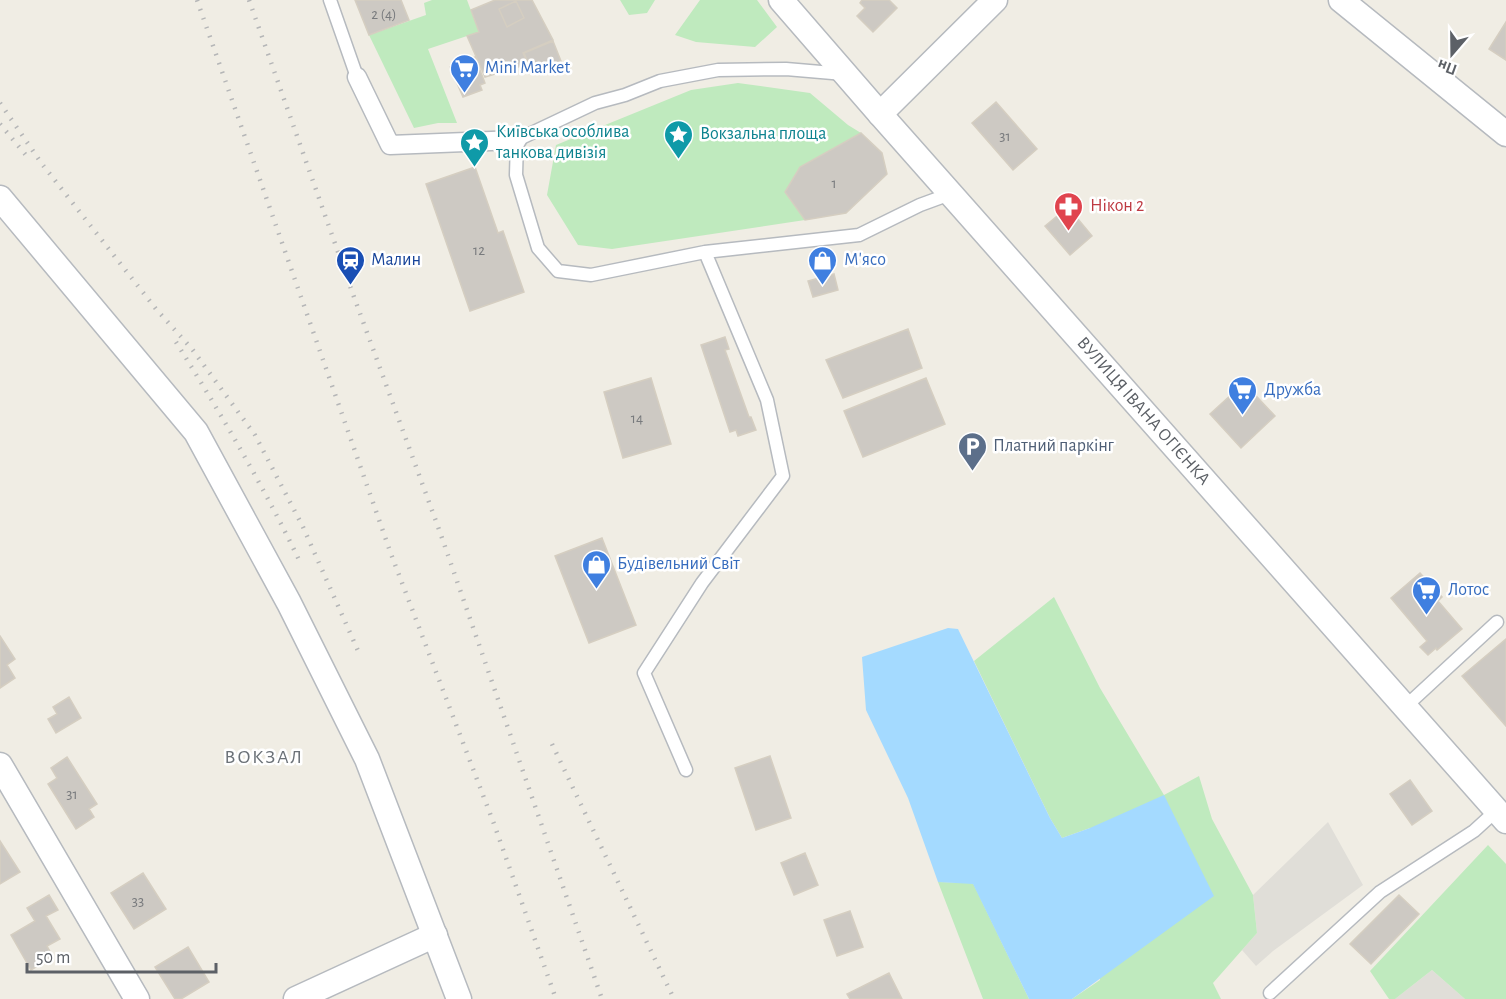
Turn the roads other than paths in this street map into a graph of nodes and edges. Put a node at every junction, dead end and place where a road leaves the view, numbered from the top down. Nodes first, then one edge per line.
1 (330, 0) edge
2 (781, 0) edge
3 (994, 0) edge
4 (1341, 0) edge
5 (845, 74) junction
6 (357, 77) joint
7 (880, 114) junction
8 (1506, 134) edge
9 (517, 140) junction
10 (950, 194) junction
11 (0, 198) edge
12 (705, 252) junction
13 (1497, 622) dead end
14 (1405, 707) junction
15 (0, 765) edge
16 (686, 770) dead end
17 (1501, 815) edge
18 (435, 935) junction
19 (1270, 993) dead end
20 (136, 999) edge
21 (296, 999) edge
22 (459, 999) edge

1 - 6 lane
2 - 5 street, ВУЛИЦЯ ІВАНА ОГІЄНКА
3 - 7 street
4 - 8 street
5 - 7 street, ВУЛИЦЯ ІВАНА ОГІЄНКА
5 - 9 lane
6 - 9 street
7 - 10 street, ВУЛИЦЯ ІВАНА ОГІЄНКА
9 - 12 lane
10 - 12 lane
10 - 14 street, ВУЛИЦЯ ІВАНА ОГІЄНКА
11 - 18 street
12 - 16 lane
13 - 14 lane
14 - 17 street, ВУЛИЦЯ ІВАНА ОГІЄНКА
15 - 20 street
17 - 19 lane
18 - 21 street
18 - 22 street

